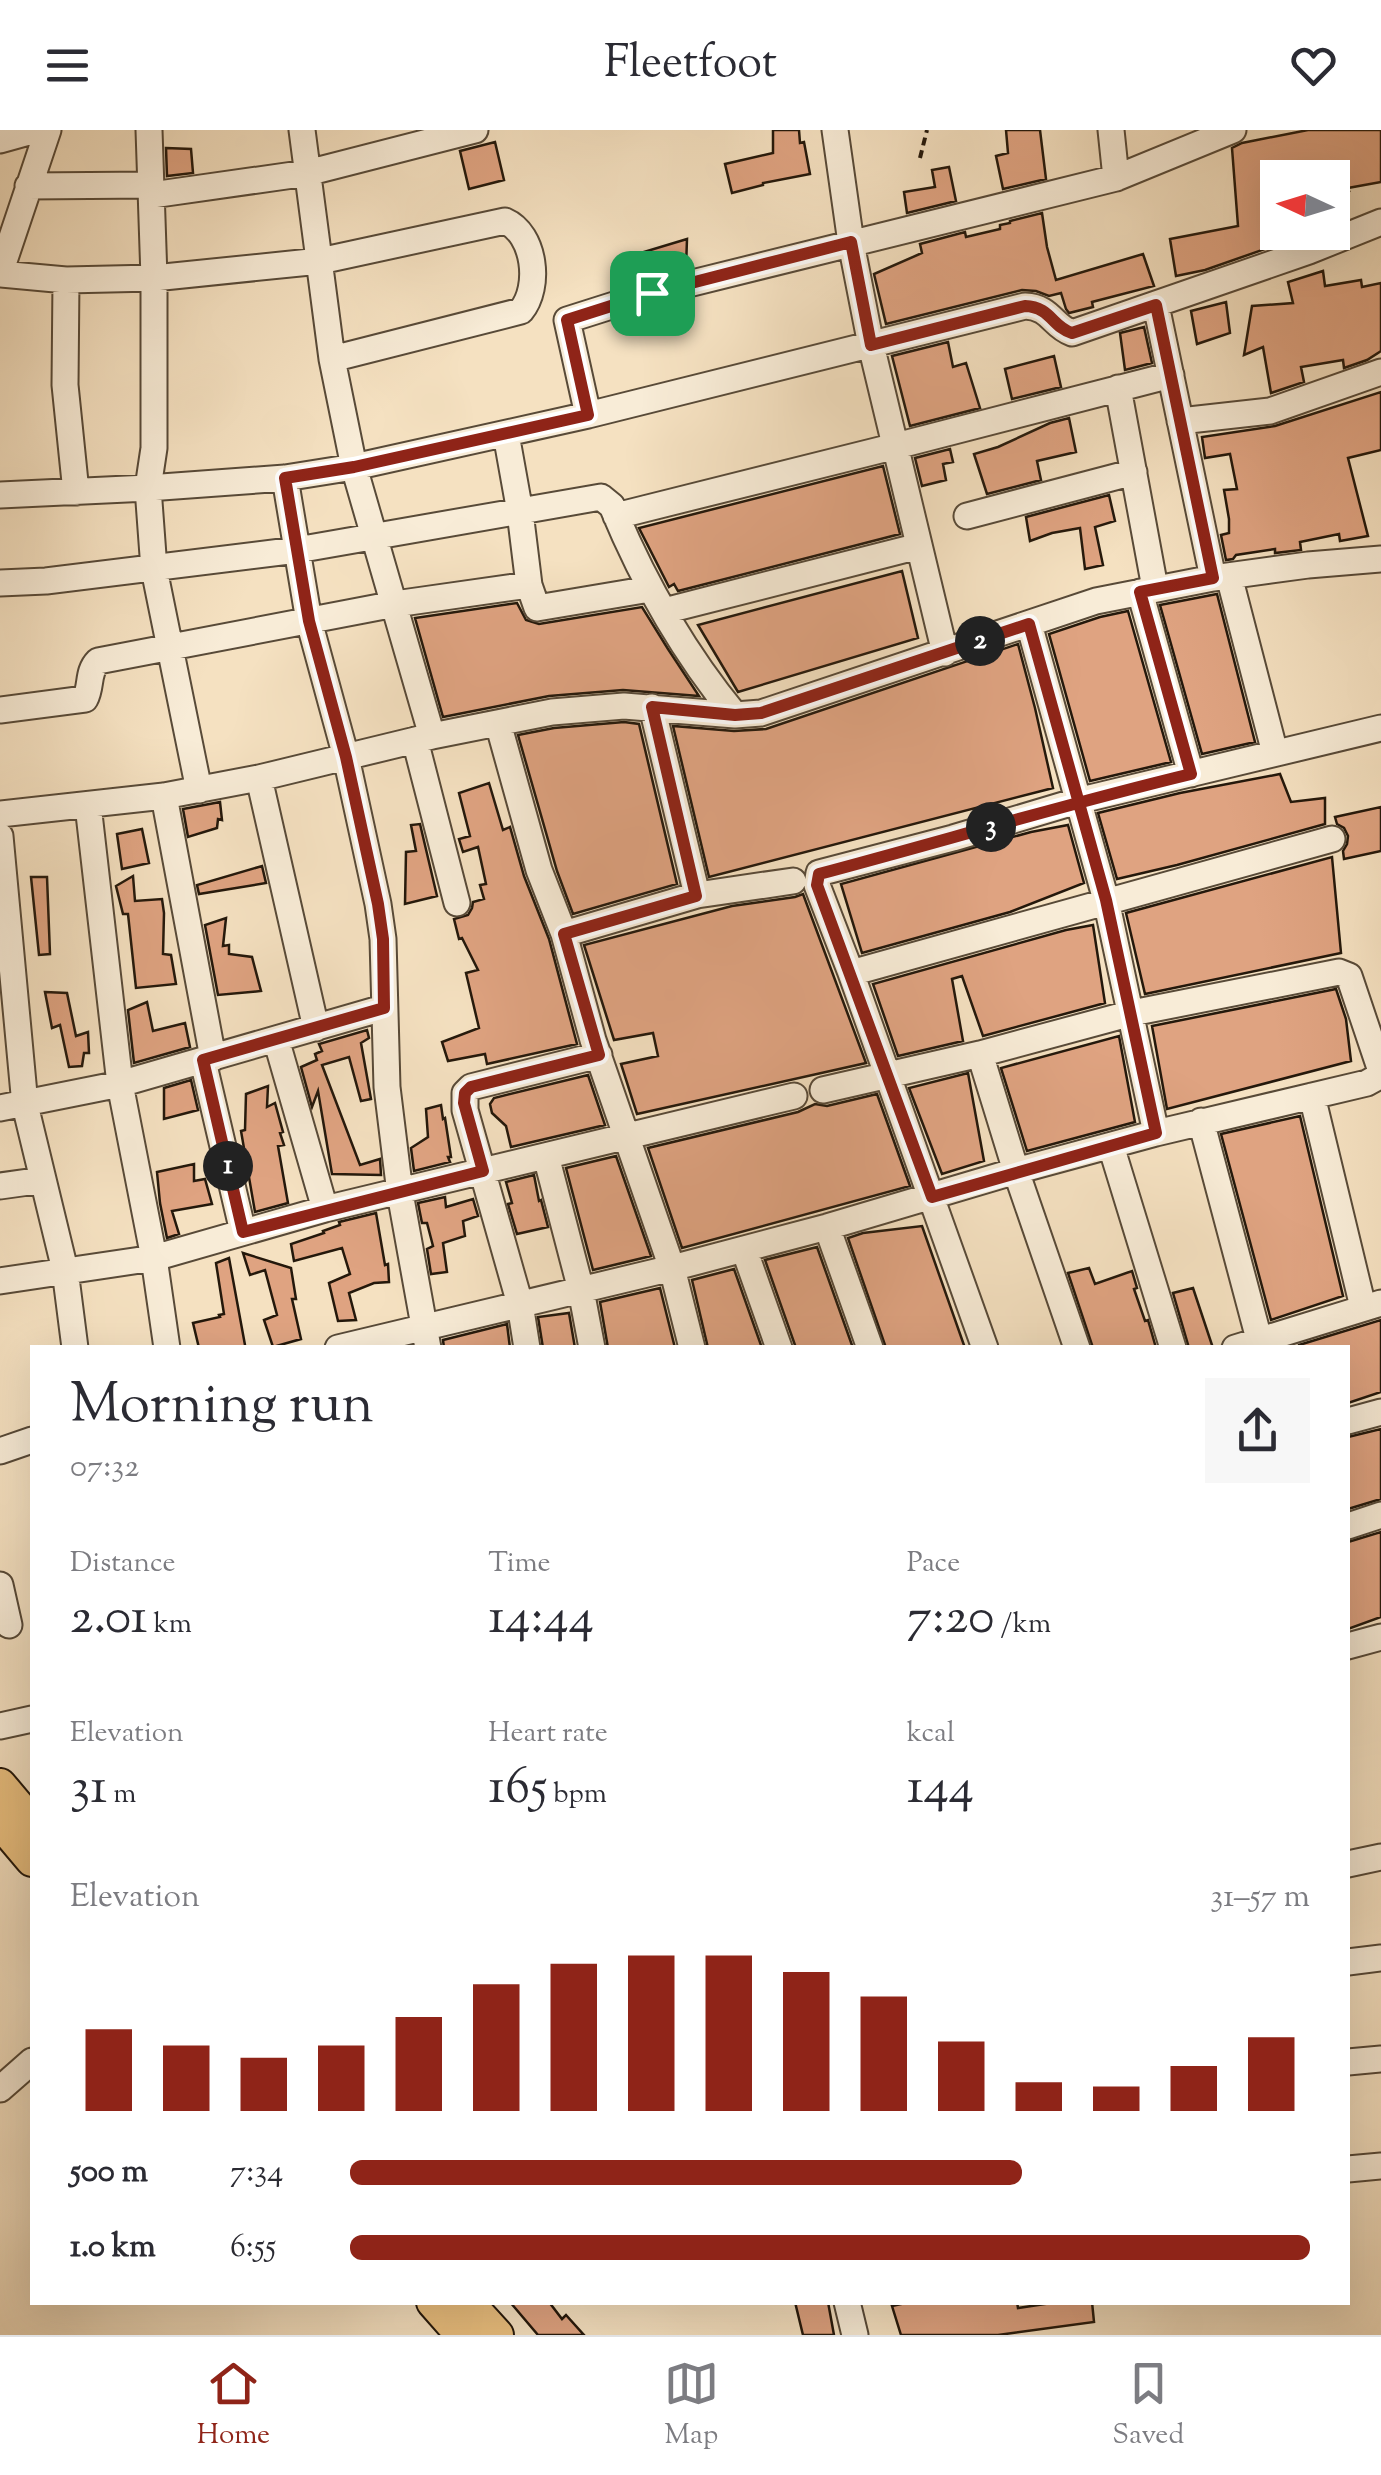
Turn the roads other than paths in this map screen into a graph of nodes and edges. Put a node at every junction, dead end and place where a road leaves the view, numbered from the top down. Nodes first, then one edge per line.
1 (36, 130) edge
2 (48, 130) edge
3 (150, 130) edge
4 (302, 130) edge
5 (475, 130) edge
6 (835, 130) edge
7 (1110, 130) edge
8 (1234, 130) edge
9 (0, 140) edge
10 (307, 173) junction
11 (1116, 178) junction
12 (28, 186) junction
13 (152, 190) junction
14 (1381, 222) edge
15 (851, 242) junction
16 (5, 246) edge
17 (320, 261) junction
18 (0, 274) edge
19 (154, 278) junction
20 (66, 280) junction
21 (1156, 305) junction
22 (871, 345) junction
23 (332, 359) junction
24 (1381, 372) edge
25 (1171, 374) junction
26 (1118, 388) junction
27 (588, 415) junction
28 (1180, 421) junction
29 (506, 434) junction
30 (896, 446) junction
31 (354, 467) junction
32 (1134, 472) junction
33 (285, 478) junction
34 (148, 488) junction
35 (76, 492) junction
36 (0, 495) edge
37 (520, 512) junction
38 (616, 516) junction
39 (967, 516) dead end
40 (376, 537) junction
41 (918, 546) junction
42 (297, 550) junction
43 (1381, 559) edge
44 (154, 569) junction
45 (1221, 577) junction
46 (0, 583) edge
47 (529, 585) junction
48 (650, 588) junction
49 (1148, 590) junction
50 (394, 604) junction
51 (664, 611) junction
52 (309, 621) junction
53 (1029, 624) junction
54 (171, 647) junction
55 (945, 652) junction
56 (652, 707) junction
57 (0, 710) edge
58 (735, 715) junction
59 (498, 723) junction
60 (1381, 728) edge
61 (424, 738) junction
62 (1275, 753) junction
63 (346, 757) junction
64 (1191, 774) junction
65 (260, 778) junction
66 (198, 790) junction
67 (164, 796) junction
68 (1077, 801) junction
69 (88, 805) junction
70 (0, 814) edge
71 (0, 836) edge
72 (1332, 839) dead end
73 (793, 881) dead end
74 (696, 896) junction
75 (1106, 900) junction
76 (457, 902) dead end
77 (564, 934) junction
78 (851, 973) junction
79 (384, 1008) junction
80 (1132, 1014) junction
81 (316, 1028) junction
82 (276, 1040) junction
83 (980, 1054) junction
84 (599, 1055) junction
85 (208, 1059) junction
86 (1381, 1073) edge
87 (887, 1075) junction
88 (120, 1084) junction
89 (823, 1090) dead end
90 (794, 1096) dead end
91 (1312, 1096) junction
92 (12, 1106) edge
93 (1201, 1122) junction
94 (1156, 1133) junction
95 (628, 1136) junction
96 (1110, 1146) junction
97 (546, 1156) junction
98 (483, 1171) junction
99 (1016, 1171) junction
100 (43, 1180) junction
101 (0, 1186) edge
102 (400, 1192) junction
103 (932, 1197) junction
104 (325, 1210) junction
105 (826, 1227) junction
106 (243, 1232) junction
107 (744, 1249) junction
108 (154, 1258) junction
109 (672, 1268) junction
110 (65, 1270) junction
111 (0, 1281) edge
112 (582, 1290) junction
113 (520, 1304) junction
114 (1372, 1305) edge
115 (427, 1337) edge
116 (76, 1345) edge
117 (168, 1345) edge
118 (362, 1345) edge
119 (527, 1345) edge
120 (591, 1345) edge
121 (691, 1345) edge
122 (778, 1345) edge
123 (869, 1345) edge
124 (984, 1345) edge
125 (1077, 1345) edge
126 (1172, 1345) edge
127 (1245, 1345) edge
128 (1381, 1412) edge
129 (1350, 1420) edge
130 (30, 1441) edge
131 (0, 1452) edge
132 (1381, 1515) edge
133 (1350, 1525) edge
134 (0, 1585) edge
135 (14, 1625) edge
136 (1381, 1637) edge
137 (1350, 1645) edge
138 (30, 1719) edge
139 (0, 1726) edge
140 (0, 1785) edge
141 (0, 1822) edge
142 (30, 1843) edge
143 (30, 1844) edge
144 (1381, 1858) edge
145 (1350, 1864) edge
146 (1381, 1958) edge
147 (1350, 1962) edge
148 (1381, 2058) edge
149 (1350, 2062) edge
150 (30, 2063) edge
151 (0, 2089) edge
152 (1381, 2166) edge
153 (1350, 2169) edge
154 (436, 2305) edge
155 (471, 2305) edge
156 (848, 2305) edge
157 (462, 2335) edge
158 (497, 2335) edge
159 (855, 2335) edge

1 - 9 street
2 - 12 street
3 - 13 street
4 - 10 street
5 - 10 street
6 - 15 street
7 - 11 street
8 - 11 street
10 - 13 street
10 - 17 street
11 - 15 street
12 - 13 street
12 - 16 street
13 - 19 street
14 - 21 street
15 - 22 street
15 - 27 street
16 - 18 street
17 - 19 street
17 - 23 street
17 - 23 street
18 - 20 street
19 - 20 street
19 - 34 street
20 - 35 street
21 - 22 street
21 - 25 street
22 - 27 street
22 - 30 street
23 - 31 street
24 - 28 street
25 - 26 street
25 - 28 street
26 - 30 street
26 - 32 street
27 - 29 street
28 - 45 street
29 - 31 street
29 - 37 street
30 - 38 street
30 - 41 street
31 - 33 street
31 - 40 street
32 - 39 street
32 - 49 street
33 - 34 street
33 - 42 street
34 - 35 street
34 - 44 street
35 - 36 street
37 - 38 street
37 - 40 street
37 - 47 street
38 - 48 street
40 - 42 street
40 - 50 street
41 - 51 street
41 - 55 street
42 - 44 street
42 - 52 street
43 - 45 street
44 - 46 street
44 - 54 street
45 - 49 street
45 - 62 street
47 - 48 street
47 - 50 street
48 - 51 street
49 - 53 street
49 - 64 street
50 - 52 street
50 - 61 street
51 - 58 street
52 - 54 street
52 - 63 street
53 - 55 street
53 - 68 street
54 - 57 street
54 - 66 street
55 - 58 street
56 - 58 street
56 - 59 street
56 - 74 street
59 - 61 street
59 - 77 street
60 - 62 street
61 - 63 street
61 - 76 street
62 - 64 street
63 - 65 street
63 - 79 street
64 - 68 street
65 - 66 street
65 - 81 street
66 - 67 street
67 - 69 street
67 - 85 street
68 - 75 street
68 - 78 street
69 - 70 street
69 - 88 street
71 - 92 street
72 - 75 street
73 - 74 street
74 - 77 street
75 - 78 street
75 - 80 street
77 - 84 street
78 - 87 street
79 - 81 street
79 - 102 street
80 - 83 street
80 - 86 street
80 - 94 street
81 - 82 street
82 - 85 street
82 - 104 street
83 - 87 street
83 - 99 street
84 - 95 street
84 - 98 street
85 - 88 street
85 - 106 street
86 - 91 street
87 - 89 street
87 - 103 street
88 - 92 street
88 - 108 street
90 - 95 street
91 - 93 street
91 - 114 street
92 - 100 street
93 - 94 street
93 - 127 street
94 - 96 street
95 - 97 street
95 - 109 street
96 - 99 street
96 - 126 street
97 - 98 street
97 - 112 street
98 - 102 street
98 - 113 street
99 - 103 street
99 - 125 street
100 - 101 street
100 - 110 street
102 - 104 street
102 - 115 street
103 - 105 street
103 - 124 street
104 - 106 street
105 - 107 street
105 - 123 street
106 - 108 street
107 - 109 street
107 - 122 street
108 - 110 street
108 - 117 street
109 - 112 street
109 - 121 street
110 - 111 street
110 - 116 street
112 - 113 street
112 - 120 street
113 - 115 street
113 - 119 street
114 - 127 street
115 - 118 street
128 - 129 street
130 - 131 street
132 - 133 street
134 - 135 street
136 - 137 street
138 - 139 street
140 - 142 main road
141 - 143 main road
144 - 145 street
146 - 147 street
148 - 149 street
150 - 151 street
152 - 153 street
154 - 157 main road
155 - 158 main road
156 - 159 street

